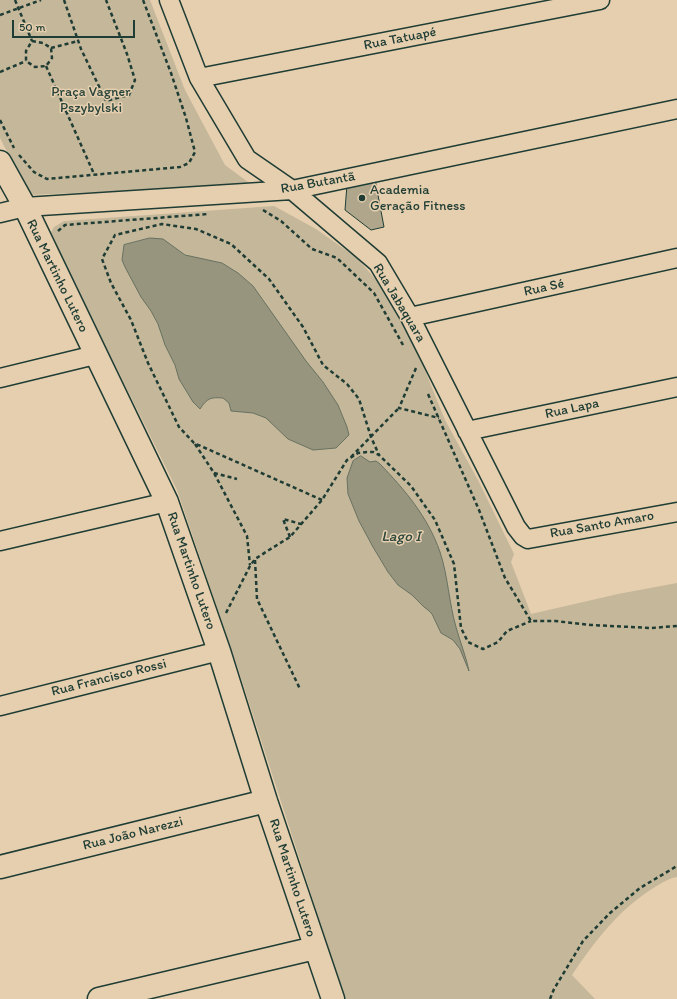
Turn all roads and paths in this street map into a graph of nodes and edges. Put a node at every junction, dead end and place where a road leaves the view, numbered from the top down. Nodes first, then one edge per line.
1 (15, 0) edge
2 (41, 0) edge
3 (64, 0) edge
4 (106, 0) edge
5 (143, 0) edge
6 (169, 0) edge
7 (600, 0) edge
8 (18, 8) junction
9 (0, 15) edge
10 (32, 41) junction
11 (78, 41) junction
12 (51, 48) junction
13 (26, 61) junction
14 (46, 66) junction
15 (0, 72) edge
16 (199, 78) junction
17 (677, 109) edge
18 (0, 120) edge
19 (0, 162) edge
20 (94, 174) junction
21 (292, 190) junction
22 (24, 207) junction
23 (256, 210) dead end
24 (0, 213) edge
25 (212, 214) dead end
26 (56, 233) dead end
27 (677, 258) edge
28 (410, 317) junction
29 (404, 348) dead end
30 (95, 355) junction
31 (418, 363) dead end
32 (416, 368) junction
33 (419, 375) dead end
34 (0, 378) edge
35 (677, 387) edge
36 (426, 389) dead end
37 (399, 408) junction
38 (439, 418) junction
39 (445, 420) dead end
40 (467, 431) junction
41 (371, 437) junction
42 (194, 443) junction
43 (379, 455) junction
44 (347, 460) junction
45 (214, 473) junction
46 (237, 479) dead end
47 (322, 500) junction
48 (167, 502) junction
49 (677, 512) edge
50 (302, 524) junction
51 (290, 537) junction
52 (528, 539) joint
53 (0, 541) edge
54 (255, 559) junction
55 (250, 566) junction
56 (225, 615) dead end
57 (531, 621) junction
58 (677, 626) edge
59 (219, 651) junction
60 (300, 689) dead end
61 (0, 706) edge
62 (266, 801) junction
63 (677, 866) edge
64 (0, 867) edge
65 (315, 948) junction
66 (99, 999) edge
67 (332, 999) edge
68 (550, 999) edge

1 - 8 path
2 - 8 path
3 - 11 path
4 - 11 path
5 - 20 path
6 - 16 street, Rua Jabaquara
7 - 16 street, Rua Tatuapé
8 - 9 path
8 - 10 path
10 - 12 path
10 - 13 path
11 - 12 path
12 - 14 path
13 - 14 path
13 - 15 path
14 - 20 path
16 - 21 street, Rua Jabaquara
17 - 21 street, Rua Butantã
18 - 20 path
19 - 22 street, Rua Martinho Lutero
21 - 22 street, Rua Butantã
21 - 28 street, Rua Jabaquara
22 - 24 street, Rua Butantã
22 - 30 street, Rua Martinho Lutero
23 - 29 path
25 - 26 path
27 - 28 street, Rua Sé
28 - 40 street, Rua Jabaquara
30 - 34 street
30 - 48 street, Rua Martinho Lutero
31 - 32 path
32 - 33 path
32 - 37 path
35 - 40 street, Rua Lapa
36 - 38 path
37 - 38 path
37 - 41 path
38 - 39 path
38 - 57 path
40 - 52 street, Rua Jabaquara
41 - 42 path
41 - 43 path
41 - 44 path
42 - 45 path
42 - 47 path
43 - 44 path
43 - 57 path
44 - 47 path
45 - 46 path
45 - 55 path
47 - 50 path
48 - 53 street
48 - 59 street, Rua Martinho Lutero
49 - 52 street, Rua Santo Amaro
50 - 51 path
50 - 51 path
51 - 54 path
54 - 55 path
54 - 60 path
55 - 56 path
57 - 58 path
59 - 61 street, Rua Francisco Rossi
59 - 62 street, Rua Martinho Lutero
62 - 64 street, Rua João Narezzi
62 - 65 street, Rua Martinho Lutero
63 - 68 path
65 - 66 street
65 - 67 street, Rua Martinho Lutero

